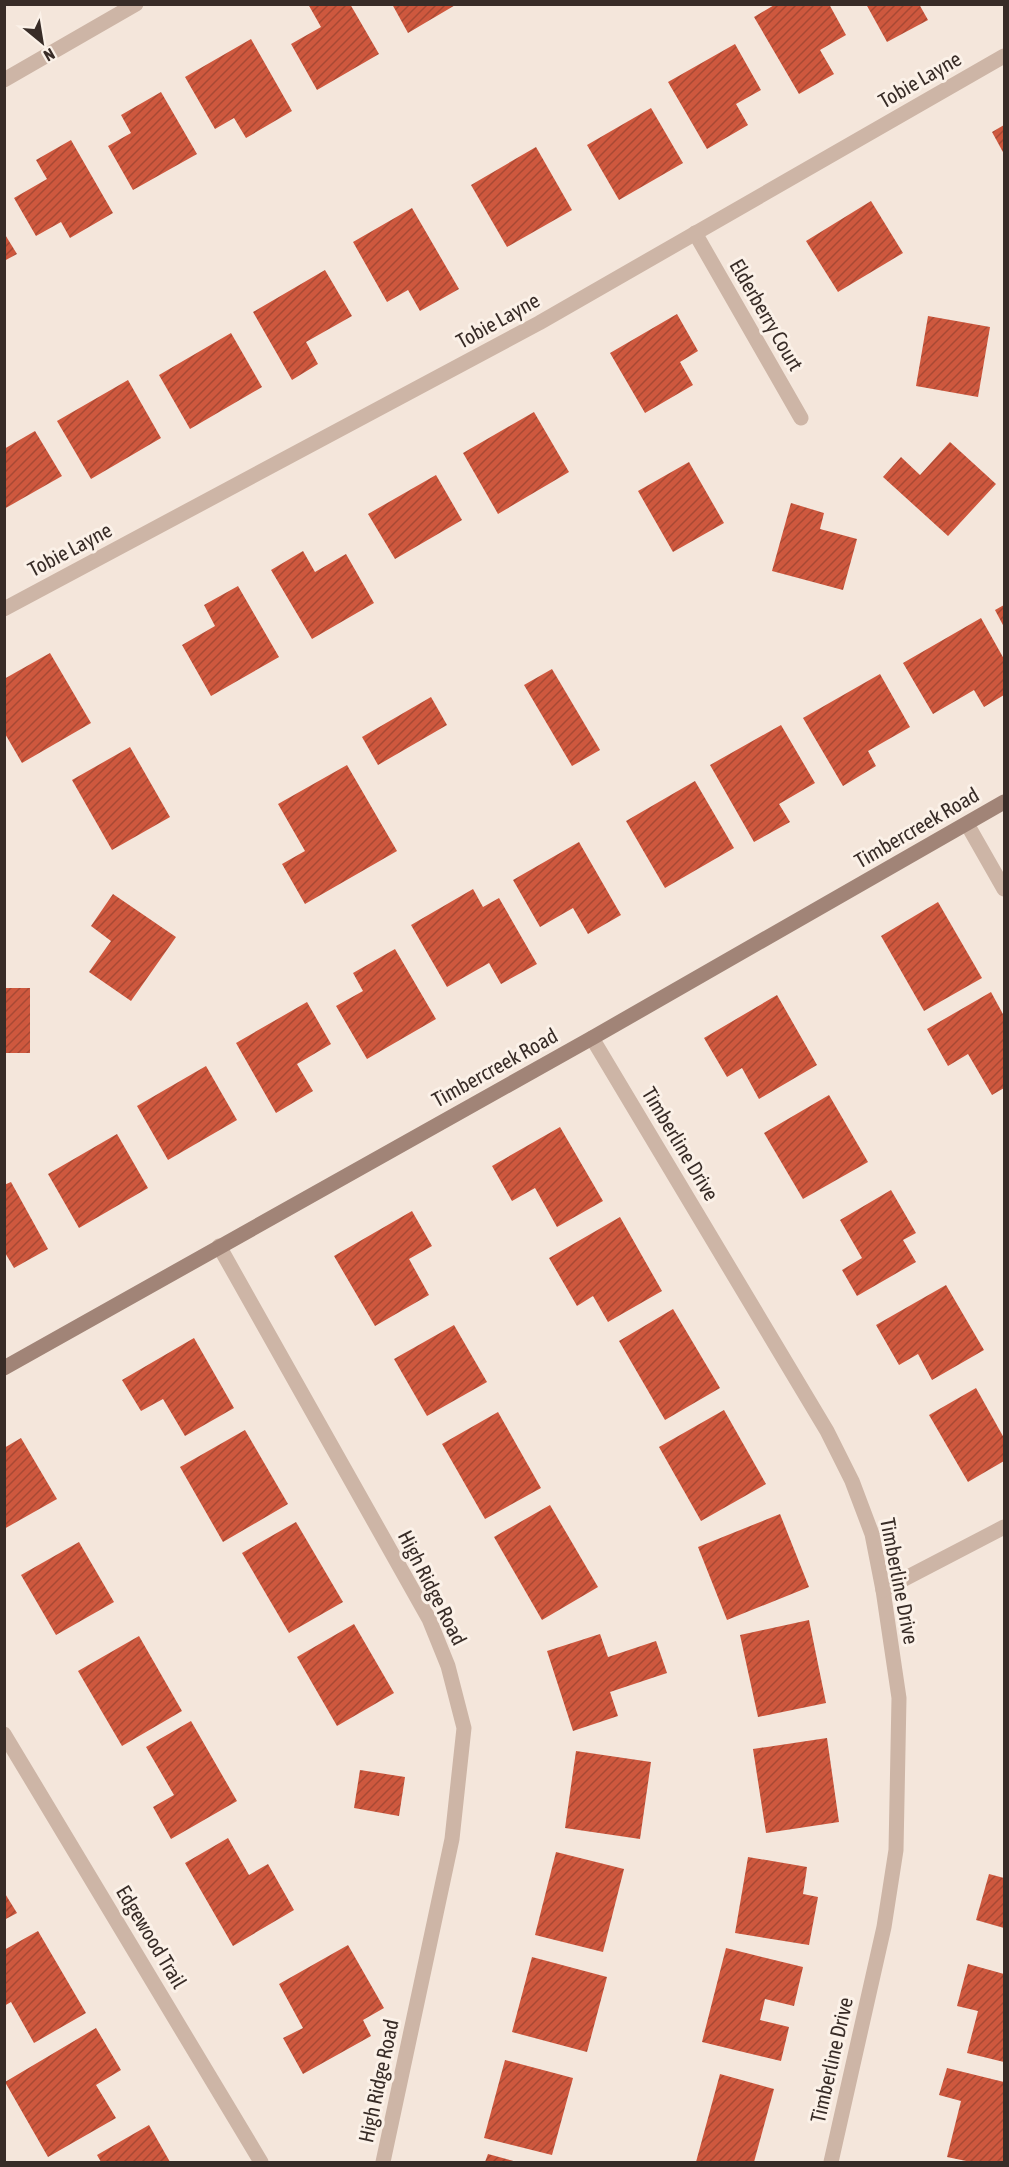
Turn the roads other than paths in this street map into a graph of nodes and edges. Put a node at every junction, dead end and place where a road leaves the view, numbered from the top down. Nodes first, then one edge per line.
1 (136, 4) edge
2 (1005, 56) edge
3 (4, 80) edge
4 (695, 233) junction
5 (801, 418) dead end
6 (4, 609) edge
7 (1005, 802) edge
8 (967, 825) junction
9 (1005, 889) edge
10 (592, 1038) junction
11 (219, 1246) junction
12 (4, 1368) edge
13 (1005, 1527) edge
14 (883, 1590) junction
15 (4, 1734) edge
16 (261, 2163) edge
17 (383, 2163) edge
18 (831, 2163) edge

1 - 3 street
2 - 4 street, Tobie Layne
4 - 5 street, Elderberry Court
4 - 6 street, Tobie Layne
7 - 8 street, Timbercreek Road
8 - 9 street
8 - 10 street, Timbercreek Road
10 - 11 street, Timbercreek Road
10 - 14 street, Timberline Drive
11 - 12 street, Timbercreek Road
11 - 17 street, High Ridge Road
13 - 14 street
14 - 18 street, Timberline Drive
15 - 16 street, Edgewood Trail

